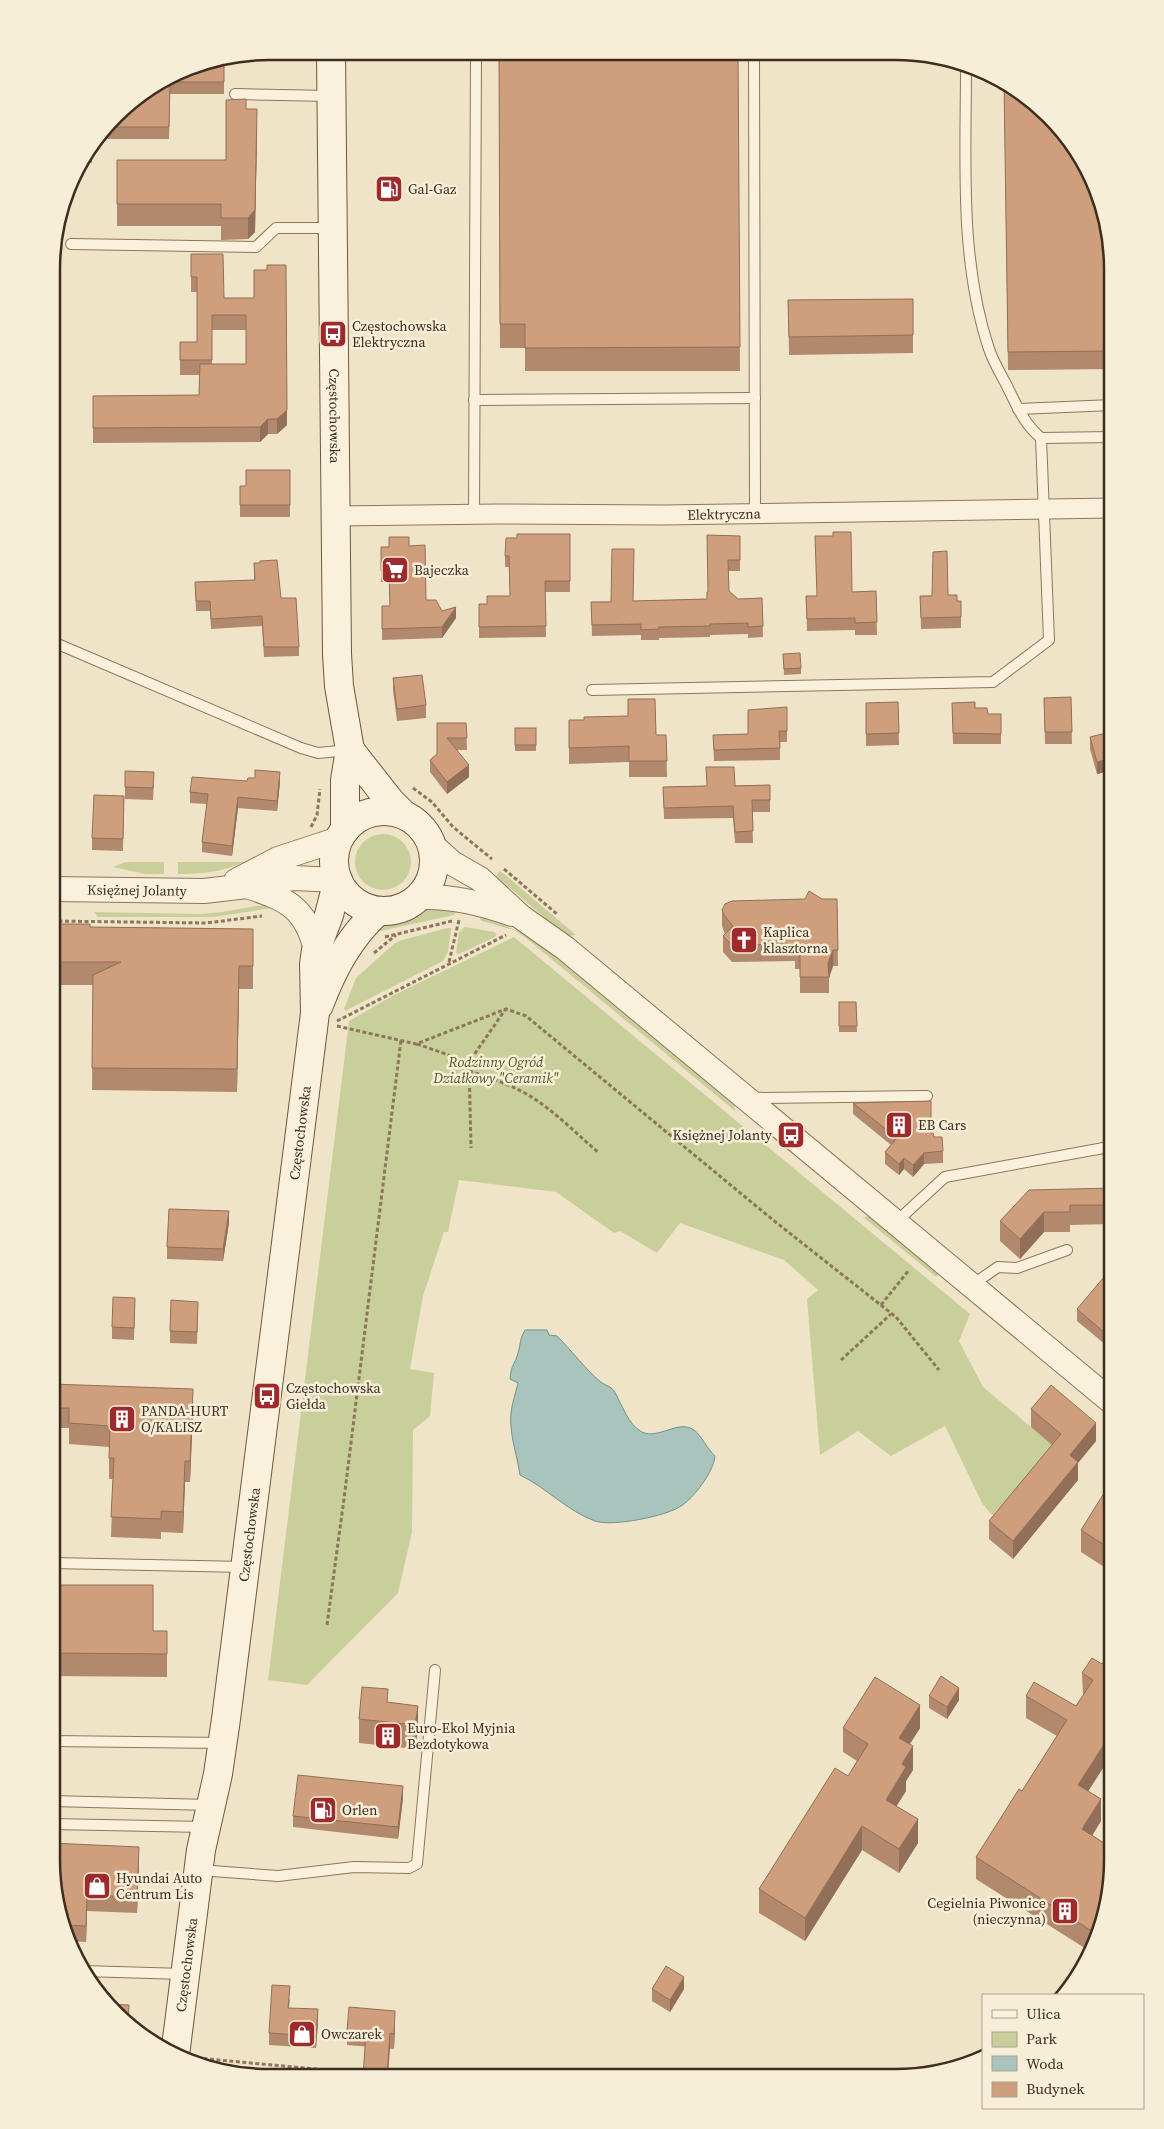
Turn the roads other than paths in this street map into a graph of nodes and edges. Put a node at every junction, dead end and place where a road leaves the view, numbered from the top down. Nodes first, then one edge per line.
1 (331, 60) edge
2 (476, 60) edge
3 (754, 60) edge
4 (966, 73) edge
5 (235, 94) dead end
6 (332, 96) junction
7 (333, 228) junction
8 (71, 244) dead end
9 (755, 398) junction
10 (474, 400) junction
11 (1104, 405) edge
12 (1018, 409) junction
13 (1104, 437) edge
14 (1041, 438) junction
15 (1104, 508) edge
16 (1043, 510) junction
17 (474, 514) junction
18 (755, 514) junction
19 (335, 516) junction
20 (60, 645) edge
21 (592, 690) dead end
22 (350, 750) junction
23 (403, 814) junction
24 (342, 834) junction
25 (431, 844) junction
26 (338, 880) junction
27 (246, 886) junction
28 (222, 889) junction
29 (60, 890) edge
30 (420, 897) junction
31 (378, 911) junction
32 (515, 925) junction
33 (316, 950) junction
34 (321, 1020) junction
35 (927, 1096) dead end
36 (746, 1098) junction
37 (1104, 1149) edge
38 (896, 1222) junction
39 (1067, 1250) dead end
40 (972, 1285) junction
41 (1104, 1395) edge
42 (60, 1563) edge
43 (246, 1566) junction
44 (435, 1670) dead end
45 (60, 1741) edge
46 (222, 1744) junction
47 (60, 1802) edge
48 (209, 1816) junction
49 (60, 1824) edge
50 (198, 1870) junction
51 (92, 1971) edge
52 (185, 1974) junction
53 (186, 2052) edge

1 - 6 main road, Częstochowska
2 - 10 lane
3 - 9 lane
4 - 12 lane
5 - 6 lane
6 - 7 main road, Częstochowska
7 - 8 lane
7 - 19 main road, Częstochowska
9 - 10 lane
9 - 18 lane
10 - 17 lane
11 - 12 lane
12 - 14 lane
13 - 14 lane
14 - 16 lane
15 - 16 street, Elektryczna
16 - 18 street, Elektryczna
16 - 21 lane
17 - 18 street, Elektryczna
17 - 19 street, Elektryczna
19 - 22 main road, Częstochowska
20 - 22 lane
22 - 23 main road, Częstochowska
22 - 24 main road, Częstochowska
23 - 24 main road
23 - 25 main road
24 - 26 main road
24 - 28 street, Księżnej Jolanty
25 - 30 main road
25 - 32 street
26 - 27 street, Księżnej Jolanty
26 - 31 main road
26 - 33 main road, Częstochowska
27 - 28 street, Księżnej Jolanty
27 - 33 street
28 - 29 street, Księżnej Jolanty
30 - 31 main road
30 - 32 street
31 - 34 main road, Częstochowska
32 - 36 street
33 - 34 main road, Częstochowska
34 - 43 main road, Częstochowska
35 - 36 lane
36 - 38 street
37 - 38 lane
38 - 40 street
39 - 40 lane
40 - 41 street
42 - 43 lane
43 - 46 main road, Częstochowska
44 - 50 lane
45 - 46 lane
46 - 48 main road, Częstochowska
47 - 48 lane
48 - 49 lane
48 - 50 main road, Częstochowska
50 - 52 main road, Częstochowska
51 - 52 lane
52 - 53 main road, Częstochowska

